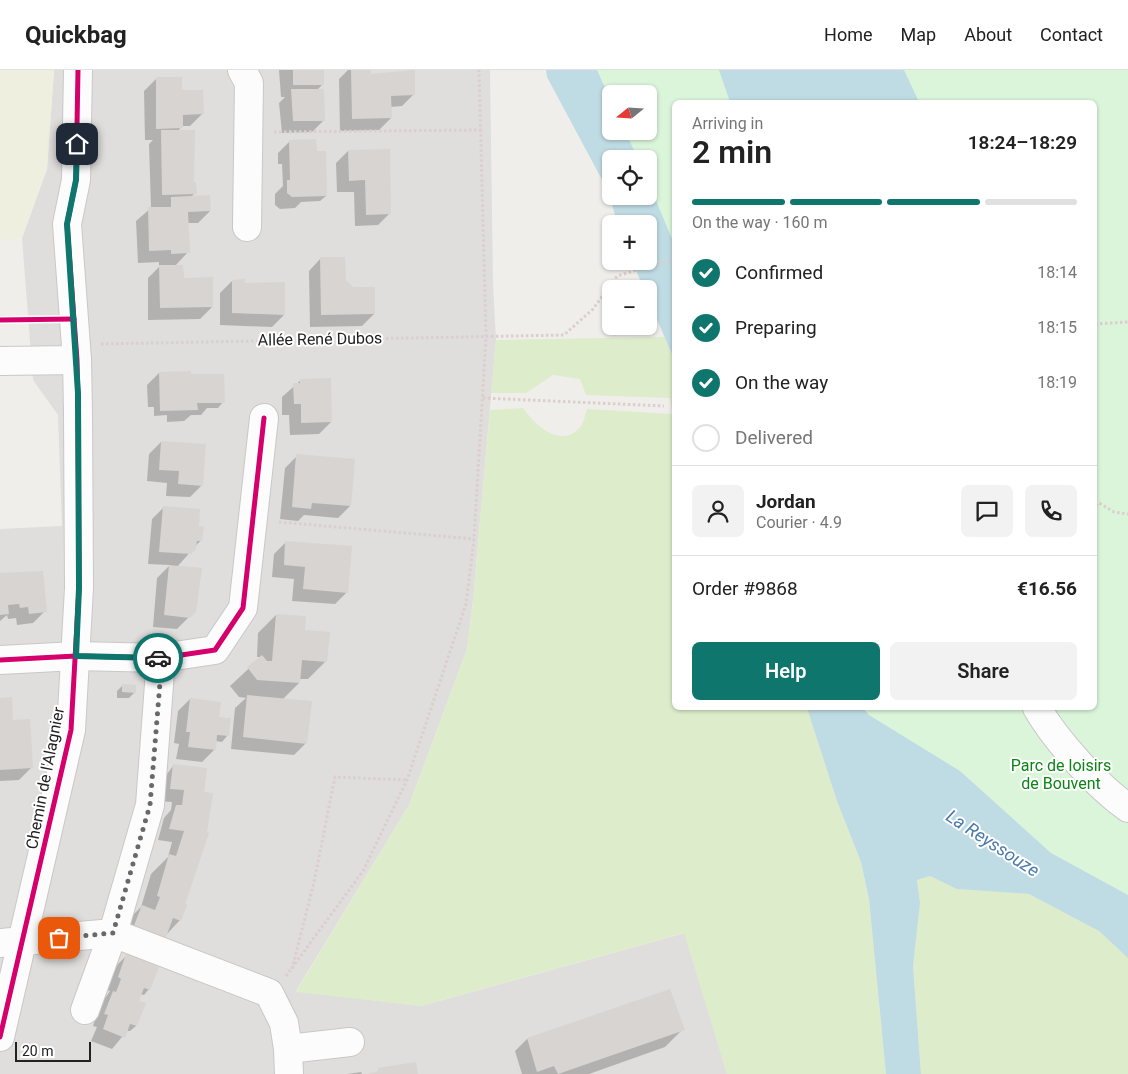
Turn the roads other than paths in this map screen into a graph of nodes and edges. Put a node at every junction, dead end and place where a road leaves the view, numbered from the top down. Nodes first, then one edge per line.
1 (78, 70) edge
2 (242, 70) edge
3 (247, 227) dead end
4 (76, 353) junction
5 (0, 361) edge
6 (264, 418) dead end
7 (76, 656) junction
8 (162, 658) junction
9 (0, 660) edge
10 (1037, 710) edge
11 (1128, 808) edge
12 (113, 933) junction
13 (12, 941) edge
14 (85, 1010) dead end
15 (0, 1037) edge
16 (350, 1042) dead end
17 (289, 1062) edge

1 - 4 street, Chemin de l'Alagnier
2 - 3 street
4 - 5 street
4 - 7 street, Chemin de l'Alagnier
6 - 8 street
7 - 8 street
7 - 9 street
7 - 13 street, Chemin de l'Alagnier
8 - 12 street
10 - 11 street
12 - 13 street
12 - 14 street
12 - 17 street
13 - 15 street, Chemin de l'Alagnier
16 - 17 street

